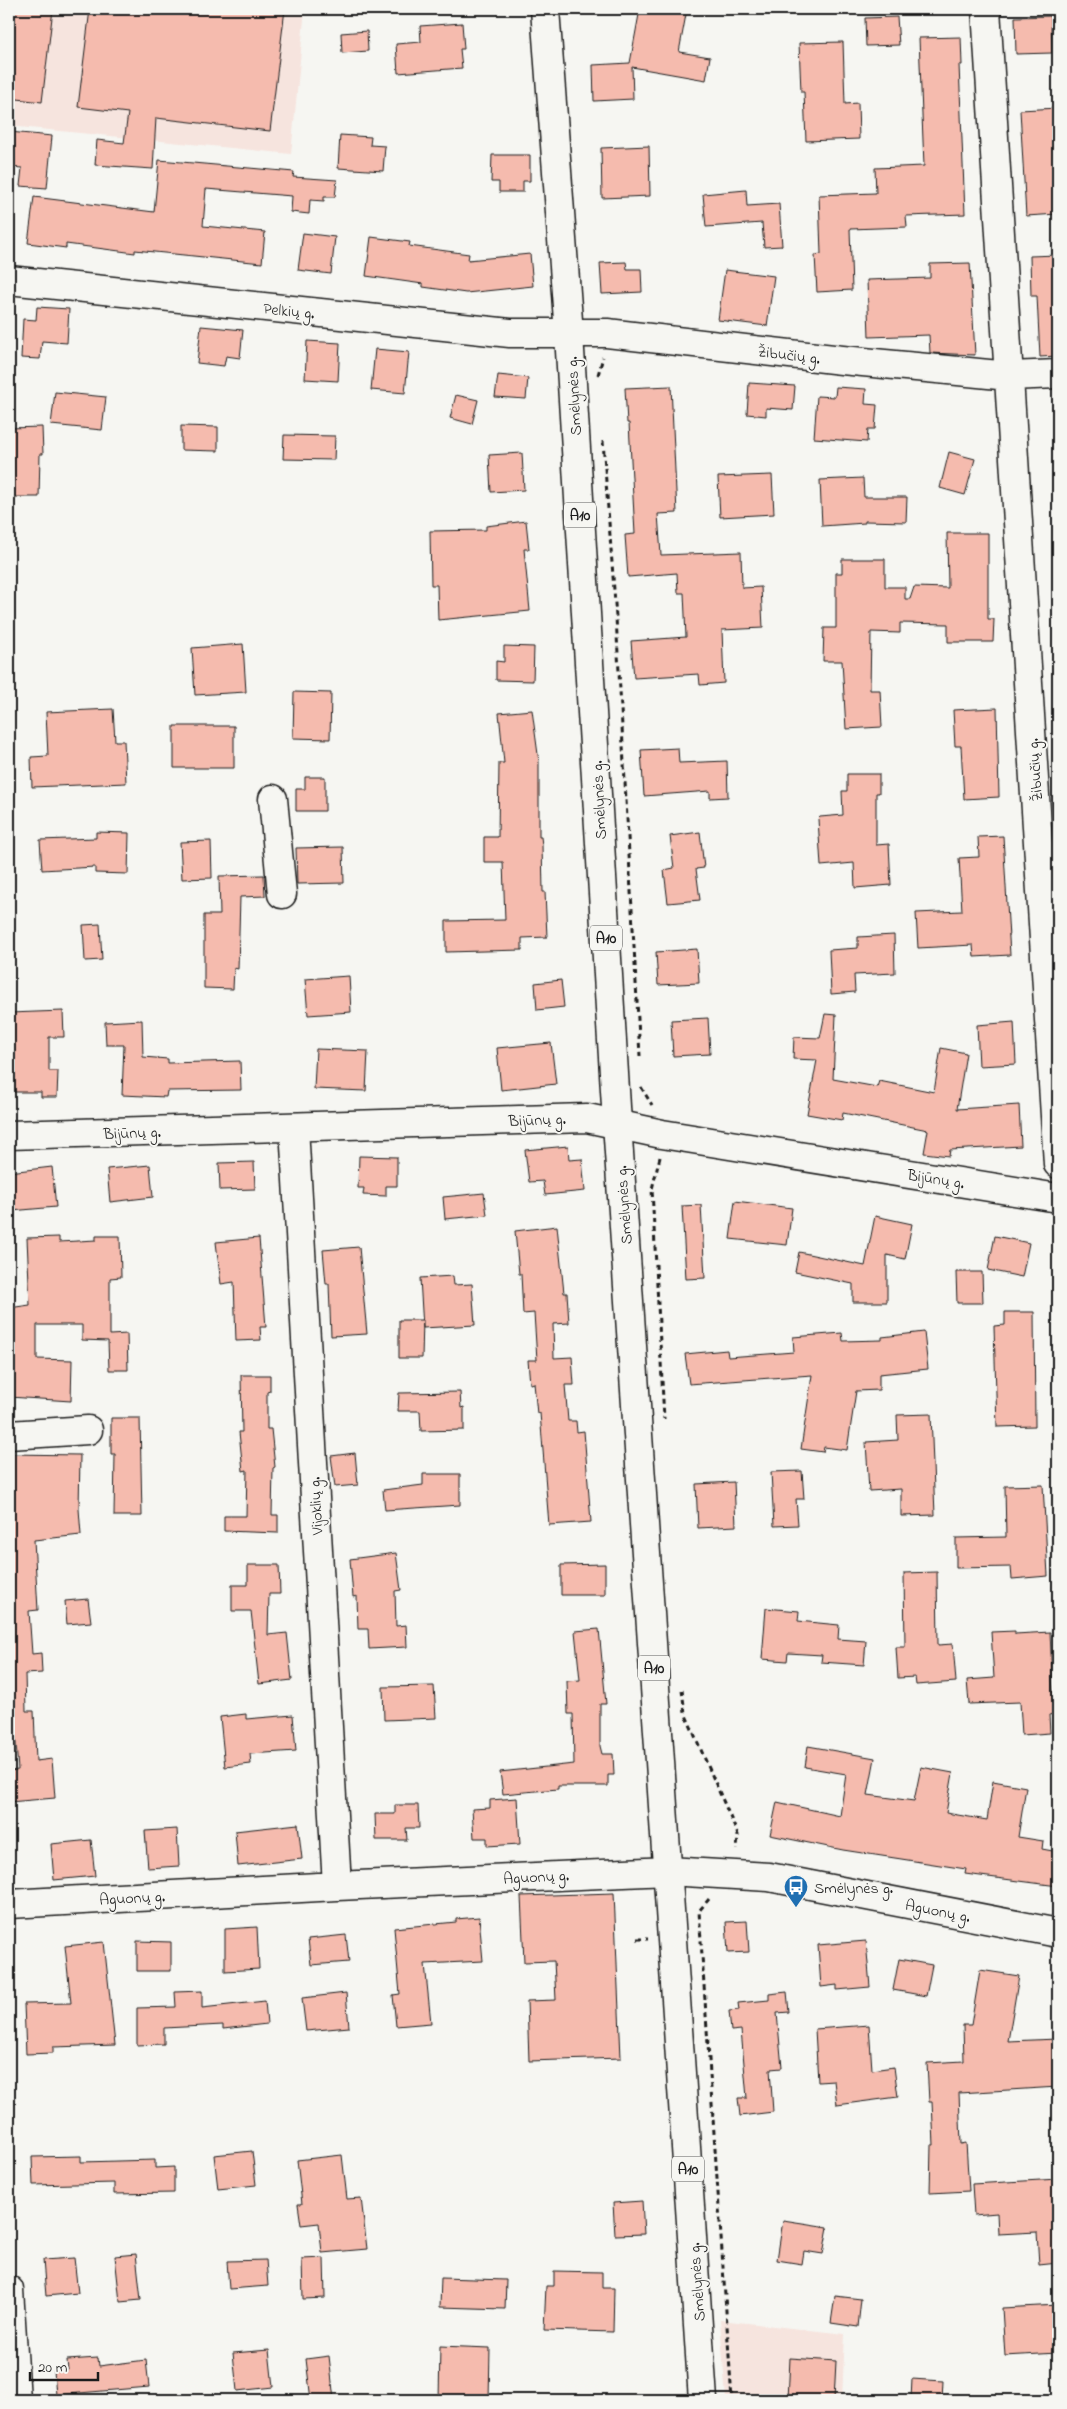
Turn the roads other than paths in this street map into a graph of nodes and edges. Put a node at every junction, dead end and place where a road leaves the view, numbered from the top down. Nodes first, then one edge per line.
1 (545, 9) edge
2 (986, 9) edge
3 (9, 280) edge
4 (569, 334) junction
5 (1058, 374) edge
6 (1009, 376) junction
7 (273, 799) dead end
8 (282, 894) dead end
9 (617, 1123) junction
10 (294, 1127) junction
11 (9, 1135) edge
12 (1058, 1164) edge
13 (1058, 1198) edge
14 (88, 1430) dead end
15 (9, 1435) edge
16 (668, 1871) junction
17 (337, 1886) junction
18 (9, 1904) edge
19 (1058, 1933) edge
20 (9, 2290) edge
21 (9, 2294) edge
22 (16, 2400) edge
23 (704, 2400) edge

1 - 4 main road, Smėlynės g. / A10
2 - 6 main road, Žibučių g.
3 - 4 main road, Pelkių g.
4 - 6 main road, Žibučių g.
4 - 9 main road, Smėlynės g. / A10
5 - 6 main road
6 - 12 main road, Žibučių g.
7 - 8 main road
9 - 10 main road, Bijūnų g.
9 - 13 main road, Bijūnų g.
9 - 16 main road, Smėlynės g. / A10
10 - 11 main road, Bijūnų g.
10 - 17 main road, Vijoklių g.
14 - 15 main road
16 - 17 main road, Aguonų g.
16 - 19 main road, Aguonų g.
16 - 23 main road, Smėlynės g. / A10
17 - 18 main road, Aguonų g.
20 - 21 main road
21 - 22 main road

